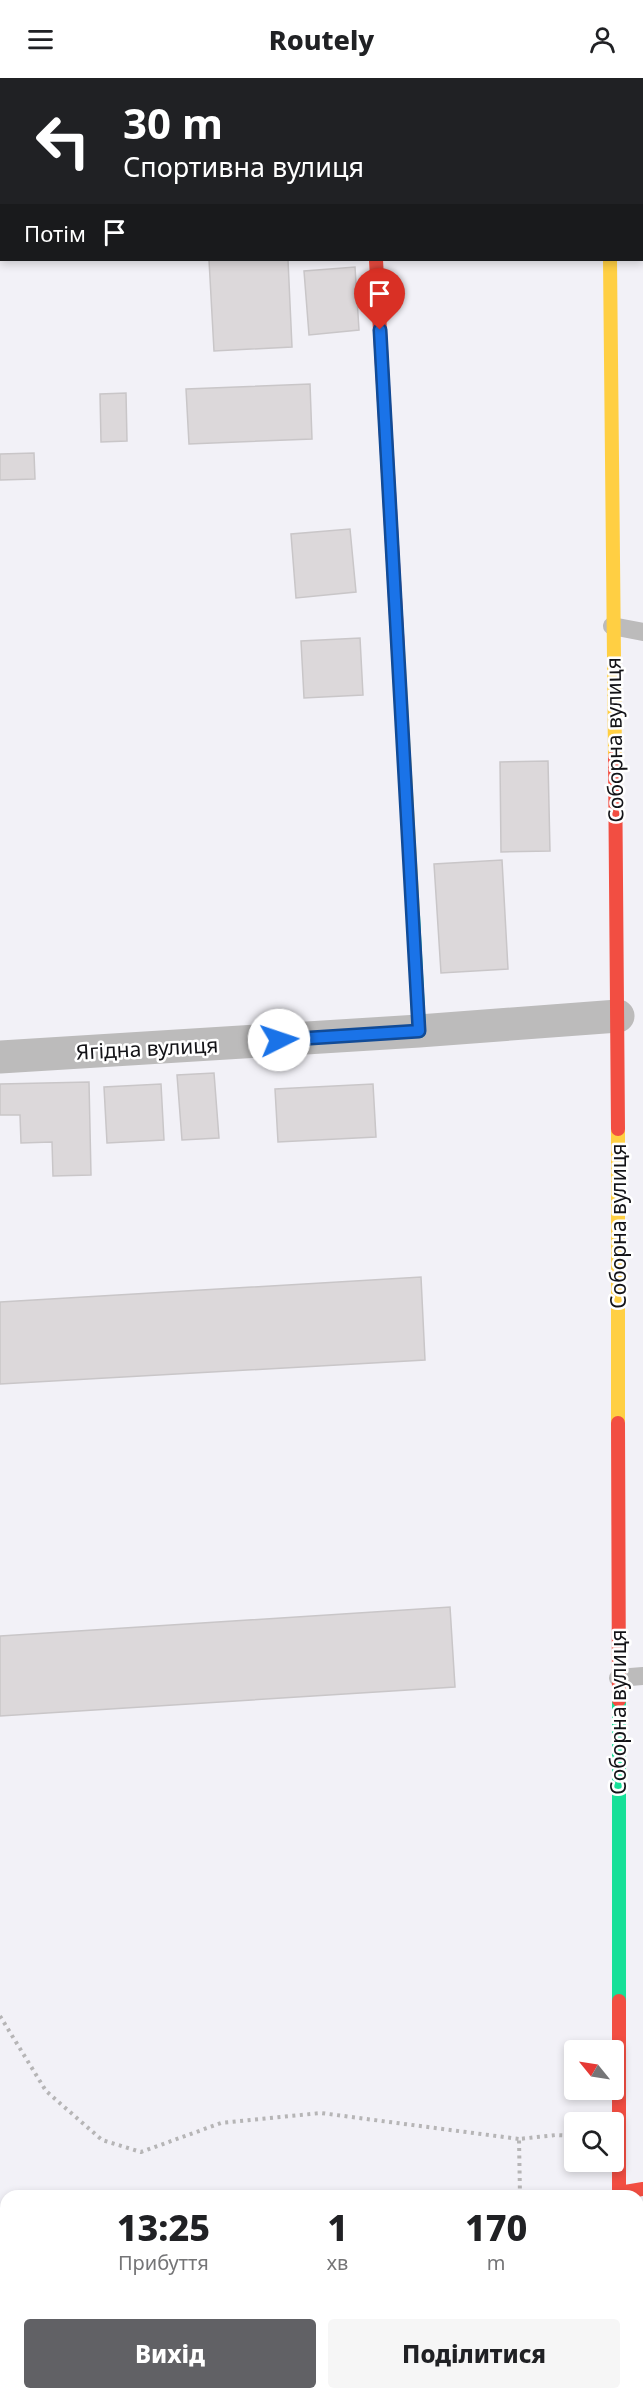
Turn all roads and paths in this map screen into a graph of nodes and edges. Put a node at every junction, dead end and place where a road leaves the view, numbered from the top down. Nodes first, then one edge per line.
1 (376, 261) edge
2 (610, 261) edge
3 (612, 626) junction
4 (643, 632) edge
5 (618, 1016) junction
6 (419, 1031) junction
7 (0, 1057) edge
8 (643, 1676) edge
9 (618, 1678) junction
10 (0, 2016) edge
11 (564, 2135) edge
12 (519, 2139) junction
13 (520, 2190) edge
14 (619, 2190) edge

1 - 6 street
2 - 3 street, Соборна вулиця
3 - 4 lane
3 - 5 street, Соборна вулиця
5 - 6 street, Ягідна вулиця
5 - 9 street, Соборна вулиця
6 - 7 street, Ягідна вулиця
8 - 9 lane
9 - 14 street, Соборна вулиця
10 - 12 path
11 - 12 path
12 - 13 path

